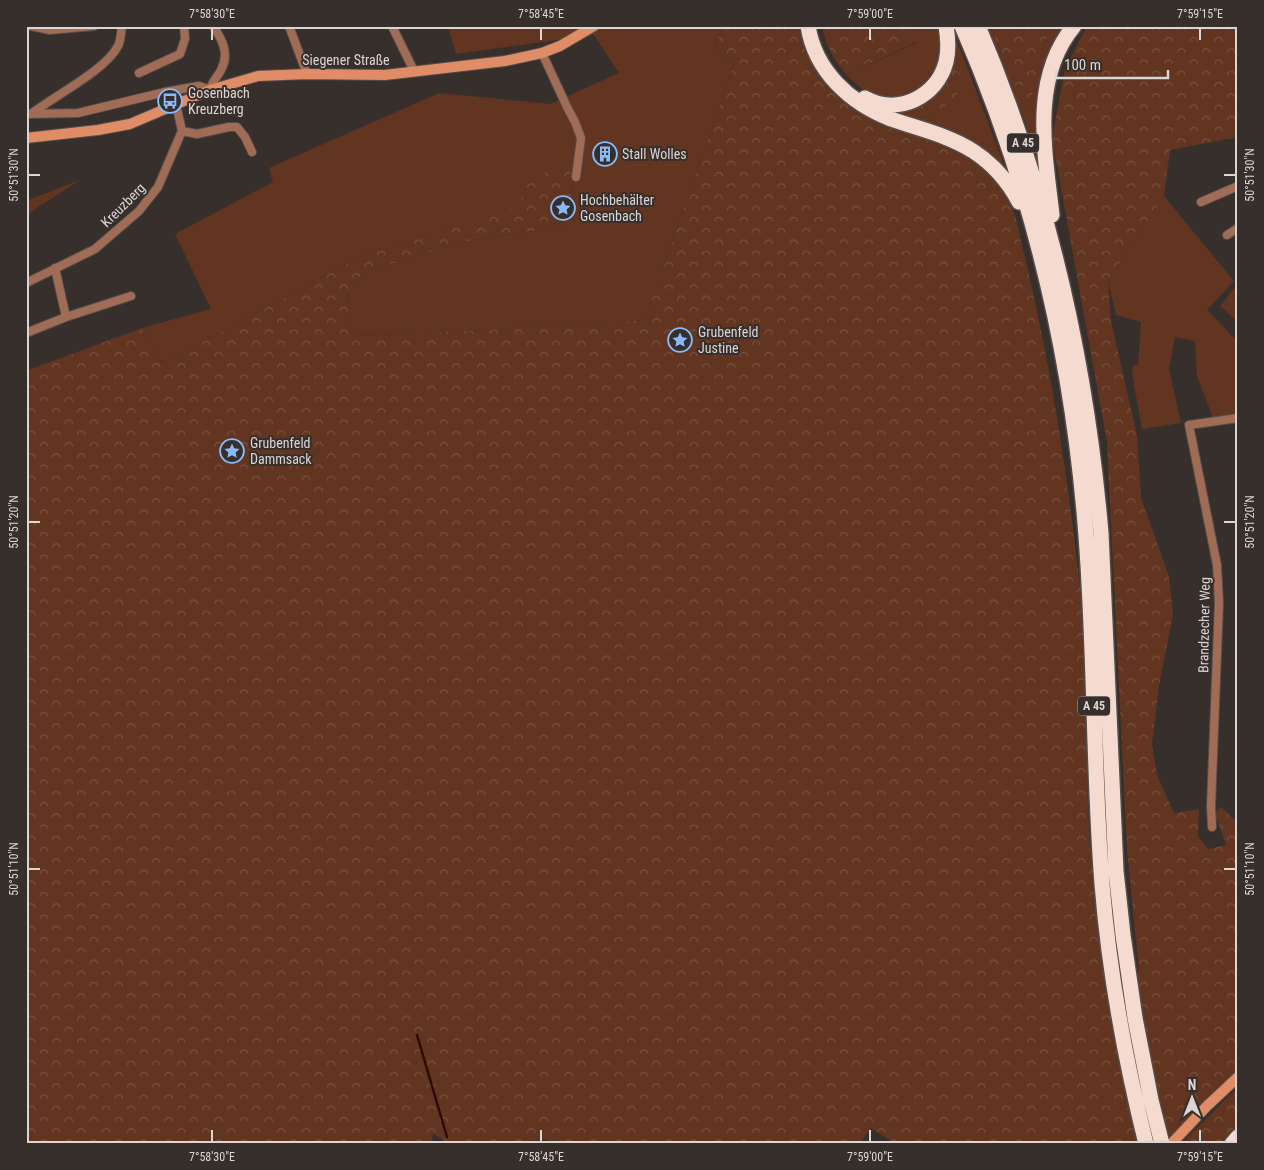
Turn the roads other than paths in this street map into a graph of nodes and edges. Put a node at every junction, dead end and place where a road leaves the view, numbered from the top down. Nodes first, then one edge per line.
1 (31, 26) edge
2 (94, 26) edge
3 (122, 26) edge
4 (184, 26) edge
5 (213, 26) edge
6 (289, 26) edge
7 (392, 26) edge
8 (594, 26) edge
9 (808, 26) edge
10 (816, 26) edge
11 (946, 26) edge
12 (962, 26) edge
13 (978, 26) edge
14 (1074, 26) edge
15 (542, 53) junction
16 (414, 71) junction
17 (139, 73) dead end
18 (307, 74) junction
19 (210, 90) junction
20 (176, 104) junction
21 (29, 114) edge
22 (182, 131) junction
23 (26, 138) edge
24 (252, 152) dead end
25 (576, 177) dead end
26 (1238, 186) edge
27 (1201, 202) dead end
28 (1238, 228) edge
29 (1034, 232) junction
30 (1227, 235) dead end
31 (1058, 264) junction
32 (55, 268) junction
33 (26, 283) edge
34 (131, 296) dead end
35 (66, 317) junction
36 (26, 333) edge
37 (1238, 418) edge
38 (1212, 827) dead end
39 (1116, 936) junction
40 (1238, 1078) edge
41 (1238, 1137) edge
42 (1146, 1144) edge
43 (1162, 1144) edge
44 (1171, 1144) edge
45 (1232, 1144) edge

1 - 2 street
3 - 21 street
4 - 17 street
5 - 19 street
6 - 18 street
7 - 16 street
8 - 15 main road, Siegener Straße
9 - 29 highway
10 - 11 highway
12 - 29 highway, A 45
13 - 31 highway, A 45
14 - 31 highway
15 - 16 main road, Siegener Straße
15 - 25 street
16 - 18 main road, Siegener Straße
18 - 19 main road, Siegener Straße
19 - 20 main road, Siegener Straße
19 - 21 street
20 - 22 street
20 - 23 main road, Siegener Straße
22 - 24 street
22 - 32 street, Kreuzberg
26 - 27 street
28 - 30 street
29 - 39 highway, A 45
31 - 39 highway, A 45
32 - 33 street, Kreuzberg
32 - 35 street
34 - 35 street
35 - 36 street
37 - 38 street, Brandzecher Weg
39 - 42 highway, A 45
39 - 43 highway, A 45
40 - 44 main road
41 - 45 highway

